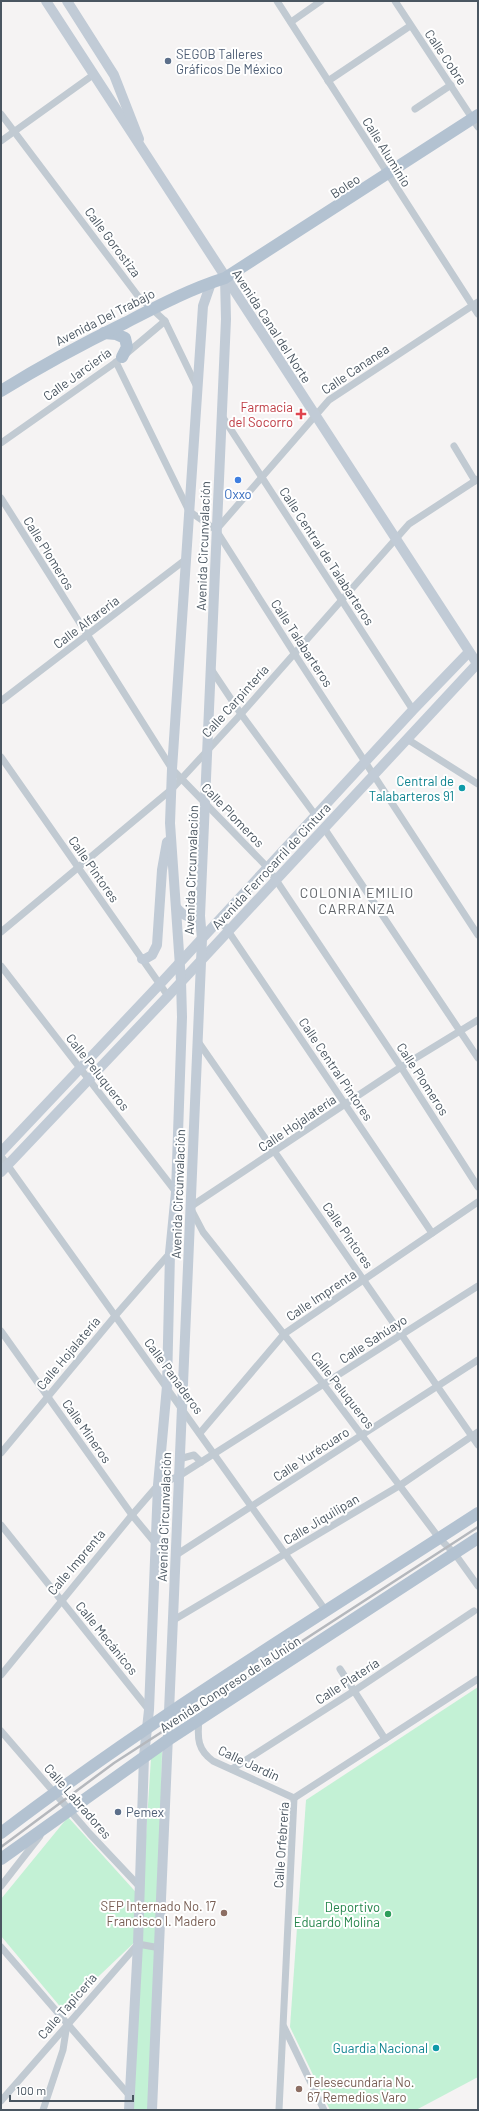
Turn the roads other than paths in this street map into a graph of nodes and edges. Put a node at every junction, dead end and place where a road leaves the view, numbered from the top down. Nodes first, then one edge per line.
1 (46, 1) edge
2 (67, 1) edge
3 (277, 1) edge
4 (321, 1) edge
5 (394, 1) edge
6 (291, 22) junction
7 (410, 26) junction
8 (94, 75) junction
9 (328, 81) junction
10 (451, 85) junction
11 (415, 109) dead end
12 (1, 114) edge
13 (476, 120) edge
14 (14, 132) junction
15 (1, 141) edge
16 (143, 152) junction
17 (387, 175) junction
18 (226, 278) junction
19 (211, 282) junction
20 (475, 304) edge
21 (152, 309) junction
22 (478, 314) edge
23 (164, 321) junction
24 (104, 333) junction
25 (119, 359) junction
26 (198, 388) junction
27 (1, 391) edge
28 (222, 416) junction
29 (315, 416) junction
30 (1, 443) edge
31 (454, 446) dead end
32 (261, 478) junction
33 (477, 480) edge
34 (1, 498) edge
35 (189, 511) junction
36 (216, 530) junction
37 (396, 538) junction
38 (185, 560) junction
39 (342, 600) junction
40 (87, 636) junction
41 (469, 652) junction
42 (294, 653) junction
43 (478, 664) edge
44 (211, 669) junction
45 (1, 701) edge
46 (413, 710) junction
47 (241, 714) junction
48 (407, 739) junction
49 (209, 749) junction
50 (1, 757) edge
51 (366, 762) junction
52 (172, 769) junction
53 (373, 775) junction
54 (181, 777) junction
55 (478, 784) edge
56 (172, 789) junction
57 (206, 806) junction
58 (316, 816) junction
59 (170, 822) junction
60 (324, 828) junction
61 (78, 868) junction
62 (268, 868) junction
63 (276, 879) junction
64 (176, 907) junction
65 (200, 916) junction
66 (220, 919) junction
67 (228, 931) junction
68 (1, 932) edge
69 (478, 935) edge
70 (202, 939) junction
71 (142, 959) junction
72 (200, 960) junction
73 (180, 962) junction
74 (1, 966) edge
75 (181, 981) junction
76 (160, 984) junction
77 (168, 996) junction
78 (478, 1020) edge
79 (460, 1031) junction
80 (197, 1040) junction
81 (478, 1058) edge
82 (402, 1067) junction
83 (80, 1068) junction
84 (89, 1079) junction
85 (346, 1105) junction
86 (42, 1110) junction
87 (51, 1120) junction
88 (1, 1152) edge
89 (275, 1152) junction
90 (1, 1156) edge
91 (4, 1169) edge
92 (478, 1187) edge
93 (176, 1192) junction
94 (478, 1202) edge
95 (190, 1207) junction
96 (432, 1233) junction
97 (170, 1253) junction
98 (364, 1280) junction
99 (478, 1286) edge
100 (115, 1316) junction
101 (1, 1331) edge
102 (284, 1334) junction
103 (402, 1335) junction
104 (478, 1360) edge
105 (324, 1385) junction
106 (167, 1386) junction
107 (438, 1386) junction
108 (48, 1396) junction
109 (182, 1408) junction
110 (200, 1433) junction
111 (475, 1434) edge
112 (362, 1435) junction
113 (478, 1444) edge
114 (1, 1453) edge
115 (214, 1453) junction
116 (179, 1459) junction
117 (201, 1462) junction
118 (179, 1476) junction
119 (158, 1485) junction
120 (399, 1486) junction
121 (252, 1506) junction
122 (478, 1513) edge
123 (132, 1515) junction
124 (1, 1525) edge
125 (439, 1538) junction
126 (478, 1538) edge
127 (156, 1544) junction
128 (286, 1554) junction
129 (455, 1554) junction
130 (176, 1555) junction
131 (478, 1586) edge
132 (61, 1600) junction
133 (326, 1611) junction
134 (474, 1611) dead end
135 (172, 1622) junction
136 (340, 1669) dead end
137 (1, 1675) edge
138 (478, 1679) edge
139 (354, 1691) junction
140 (149, 1710) junction
141 (168, 1715) junction
142 (199, 1720) junction
143 (147, 1729) junction
144 (1, 1731) edge
145 (384, 1739) junction
146 (168, 1740) junction
147 (144, 1756) junction
148 (232, 1769) junction
149 (54, 1792) junction
150 (294, 1798) junction
151 (69, 1810) junction
152 (50, 1823) junction
153 (1, 1833) edge
154 (1, 1859) edge
155 (1, 1886) edge
156 (139, 1886) junction
157 (138, 1944) junction
158 (1, 1947) edge
159 (160, 1948) junction
160 (67, 2024) junction
161 (284, 2025) junction
162 (130, 2095) junction
163 (1, 2102) edge
164 (43, 2110) edge
165 (129, 2110) edge
166 (152, 2110) edge
167 (280, 2110) edge
168 (324, 2110) edge

1 - 8 main road, Avenida Canal del Norte
2 - 16 main road
3 - 6 street, Calle Aluminio
4 - 6 street
5 - 7 street, Calle Cobre
6 - 9 street, Calle Aluminio
7 - 9 street
7 - 10 street, Calle Cobre
8 - 14 street
8 - 16 main road, Avenida Canal del Norte
9 - 17 street, Calle Aluminio
10 - 11 street
10 - 13 street, Calle Cobre
12 - 14 street, Calle Gorostiza
13 - 17 main road, Boleo
14 - 15 street
14 - 21 street, Calle Gorostiza
16 - 18 main road, Avenida Canal del Norte
17 - 18 main road, Boleo
17 - 20 street, Calle Aluminio
18 - 19 main road, Avenida Del Trabajo
18 - 28 main road, Avenida Circunvalación
18 - 29 main road, Avenida Canal del Norte
19 - 21 main road, Avenida Del Trabajo
19 - 26 main road, Avenida Circunvalación
20 - 22 street, Calle Aluminio
20 - 29 street, Calle Cananea
21 - 23 street, Calle Gorostiza
21 - 24 main road, Avenida Del Trabajo
23 - 25 street, Calle Jarciería
23 - 26 street, Calle Gorostiza
24 - 25 main road
24 - 27 main road, Avenida Del Trabajo
25 - 30 street, Calle Jarciería
25 - 35 street, Calle Talabarteros
26 - 35 main road, Avenida Circunvalación
28 - 32 street, Calle Central de Talabarteros
28 - 36 main road, Avenida Circunvalación
29 - 32 street, Calle Cananea
29 - 37 main road, Avenida Canal del Norte
31 - 33 street
32 - 36 street, Calle Cananea
32 - 39 street, Calle Central de Talabarteros
33 - 37 street, Calle Carpintería
34 - 40 street, Calle Plomeros
35 - 36 street, Calle Talabarteros
35 - 38 main road, Avenida Circunvalación
36 - 42 street, Calle Talabarteros
36 - 44 main road, Avenida Circunvalación
37 - 39 street, Calle Carpintería
37 - 41 main road, Avenida Canal del Norte
38 - 40 street, Calle Alfareria
38 - 52 main road, Avenida Circunvalación
39 - 42 street, Calle Carpintería
39 - 46 street, Calle Central de Talabarteros
40 - 45 street, Calle Alfareria
40 - 52 street, Calle Plomeros
41 - 43 main road, Avenida Canal del Norte
41 - 46 main road, Avenida Ferrocarril de Cintura
42 - 47 street, Calle Carpintería
42 - 51 street, Calle Talabarteros
43 - 48 main road, Avenida Ferrocarril de Cintura
44 - 47 street
44 - 49 main road, Avenida Circunvalación
46 - 51 main road, Avenida Ferrocarril de Cintura
47 - 49 street, Calle Carpintería
47 - 58 street
48 - 53 main road, Avenida Ferrocarril de Cintura
48 - 55 street
49 - 54 street, Calle Carpintería
49 - 57 main road, Avenida Circunvalación
50 - 61 street, Calle Pintores
51 - 53 street, Calle Talabarteros
51 - 58 main road, Avenida Ferrocarril de Cintura
52 - 54 street, Calle Plomeros
52 - 56 main road, Avenida Circunvalación
53 - 60 main road, Avenida Ferrocarril de Cintura
53 - 69 street, Calle Talabarteros
54 - 56 street, Calle Carpintería
54 - 57 street, Calle Plomeros
56 - 59 main road, Avenida Circunvalación
56 - 61 street, Calle Carpintería
57 - 62 street, Calle Plomeros
57 - 65 main road, Avenida Circunvalación
58 - 62 main road, Avenida Ferrocarril de Cintura
59 - 64 main road, Avenida Circunvalación
59 - 71 main road
60 - 63 main road, Avenida Ferrocarril de Cintura
60 - 79 street
61 - 68 street, Calle Carpintería
61 - 71 street, Calle Pintores
62 - 63 street, Calle Plomeros
62 - 66 main road, Avenida Ferrocarril de Cintura
63 - 67 main road, Avenida Ferrocarril de Cintura
63 - 82 street, Calle Plomeros
64 - 65 main road
64 - 73 main road, Avenida Circunvalación
65 - 70 main road, Avenida Circunvalación
66 - 67 street, Calle Central Pintores
66 - 70 main road, Avenida Ferrocarril de Cintura
67 - 72 main road, Avenida Ferrocarril de Cintura
67 - 85 street, Calle Central Pintores
70 - 72 main road, Avenida Circunvalación
70 - 73 main road, Avenida Ferrocarril de Cintura
71 - 76 street, Calle Pintores
72 - 75 main road, Avenida Ferrocarril de Cintura
72 - 80 main road, Avenida Circunvalación
73 - 75 main road, Avenida Circunvalación
73 - 76 main road, Avenida Ferrocarril de Cintura
74 - 83 street, Calle Peluqueros
75 - 77 main road, Avenida Ferrocarril de Cintura
75 - 93 main road, Avenida Circunvalación
76 - 77 street, Calle Pintores
76 - 83 main road, Avenida Ferrocarril de Cintura
77 - 84 main road, Avenida Ferrocarril de Cintura
78 - 79 street, Calle Hojalatería
79 - 81 street
79 - 82 street, Calle Hojalatería
80 - 89 street, Calle Pintores
80 - 95 main road, Avenida Circunvalación
82 - 85 street, Calle Hojalatería
82 - 92 street, Calle Plomeros
83 - 84 street, Calle Peluqueros
83 - 86 main road, Avenida Ferrocarril de Cintura
84 - 87 main road, Avenida Ferrocarril de Cintura
84 - 93 street, Calle Peluqueros
85 - 89 street, Calle Hojalatería
85 - 96 street, Calle Central Pintores
86 - 87 main road
86 - 88 main road, Avenida Ferrocarril de Cintura
87 - 91 main road, Avenida Ferrocarril de Cintura
89 - 95 street, Calle Hojalatería
89 - 98 street, Calle Pintores
90 - 91 street, Calle Panaderos
91 - 100 street, Calle Panaderos
93 - 97 main road, Avenida Circunvalación
94 - 96 street, Calle Imprenta
95 - 102 street, Calle Peluqueros
95 - 109 main road, Avenida Circunvalación
96 - 98 street, Calle Imprenta
97 - 100 street, Calle Hojalatería
97 - 106 main road, Avenida Circunvalación
98 - 102 street, Calle Imprenta
98 - 103 street, Calle Pintores
99 - 103 street, Calle Sahúayo
100 - 106 street, Calle Panaderos
100 - 108 street, Calle Hojalatería
101 - 108 street, Calle Mineros
102 - 105 street, Calle Peluqueros
102 - 110 street, Calle Imprenta
103 - 105 street, Calle Sahúayo
103 - 107 street, Calle Pintores
104 - 107 street, Calle Yurécuaro
105 - 112 street, Calle Peluqueros
105 - 115 street, Calle Sahúayo
106 - 109 street, Calle Panaderos
106 - 119 main road, Avenida Circunvalación
107 - 111 street, Calle Pintores
107 - 112 street, Calle Yurécuaro
108 - 114 street, Calle Hojalatería
108 - 123 street, Calle Mineros
109 - 110 street, Calle Panaderos
109 - 116 main road, Avenida Circunvalación
110 - 115 street, Calle Panaderos
111 - 113 street, Calle Pintores
111 - 120 street, Calle Jiquilipan
112 - 120 street, Calle Peluqueros
112 - 121 street, Calle Yurécuaro
115 - 117 street, Calle Sahúayo
115 - 121 street, Calle Panaderos
116 - 117 street
116 - 118 main road, Avenida Circunvalación
117 - 118 street, Calle Sahúayo
118 - 119 street, Calle Imprenta
118 - 130 main road, Avenida Circunvalación
119 - 123 street, Calle Imprenta
119 - 127 main road, Avenida Circunvalación
120 - 125 street, Calle Peluqueros
120 - 128 street, Calle Jiquilipan
121 - 128 street, Calle Panaderos
121 - 130 street, Calle Yurécuaro
122 - 125 main road, Avenida Congreso de la Unión
123 - 127 street, Calle Mineros
123 - 132 street, Calle Imprenta
124 - 132 street, Calle Mecánicos
125 - 129 street, Calle Peluqueros
125 - 133 main road, Avenida Congreso de la Unión
126 - 129 main road, Avenida Congreso de la Unión
127 - 140 main road, Avenida Circunvalación
128 - 133 street, Calle Panaderos
128 - 135 street, Calle Jiquilipan
129 - 131 street, Calle Peluqueros
129 - 142 main road, Avenida Congreso de la Unión
130 - 135 main road, Avenida Circunvalación
132 - 137 street, Calle Imprenta
132 - 140 street, Calle Mecánicos
133 - 141 main road, Avenida Congreso de la Unión
134 - 139 street, Calle Platería
135 - 141 main road, Avenida Circunvalación
136 - 139 street
138 - 145 street, Calle Orfebrería
139 - 145 street
139 - 148 street, Calle Platería
140 - 143 main road, Avenida Circunvalación
141 - 143 main road, Avenida Congreso de la Unión
141 - 146 main road, Avenida Circunvalación
142 - 146 main road, Avenida Congreso de la Unión
142 - 148 street, Calle Jardin
143 - 147 main road, Avenida Circunvalación
143 - 149 main road, Avenida Congreso de la Unión
144 - 149 street, Calle Labradores
145 - 150 street, Calle Orfebrería
146 - 147 main road, Avenida Congreso de la Unión
146 - 159 main road, Avenida Circunvalación
147 - 151 main road, Avenida Congreso de la Unión
147 - 156 main road, Avenida Circunvalación
148 - 150 street, Calle Jardin
149 - 151 street, Calle Labradores
149 - 153 main road, Avenida Congreso de la Unión
150 - 161 street, Calle Orfebrería
151 - 152 main road, Avenida Congreso de la Unión
151 - 156 street, Calle Labradores
152 - 154 main road, Avenida Congreso de la Unión
152 - 155 street
156 - 157 main road, Avenida Circunvalación
157 - 159 street
157 - 160 street, Calle Tapicería
157 - 162 main road, Avenida Circunvalación
158 - 160 street
159 - 166 main road, Avenida Circunvalación
160 - 162 street
160 - 163 street, Calle Tapicería
160 - 164 street
161 - 167 street, Calle Orfebrería
161 - 168 street
162 - 165 main road, Avenida Circunvalación

